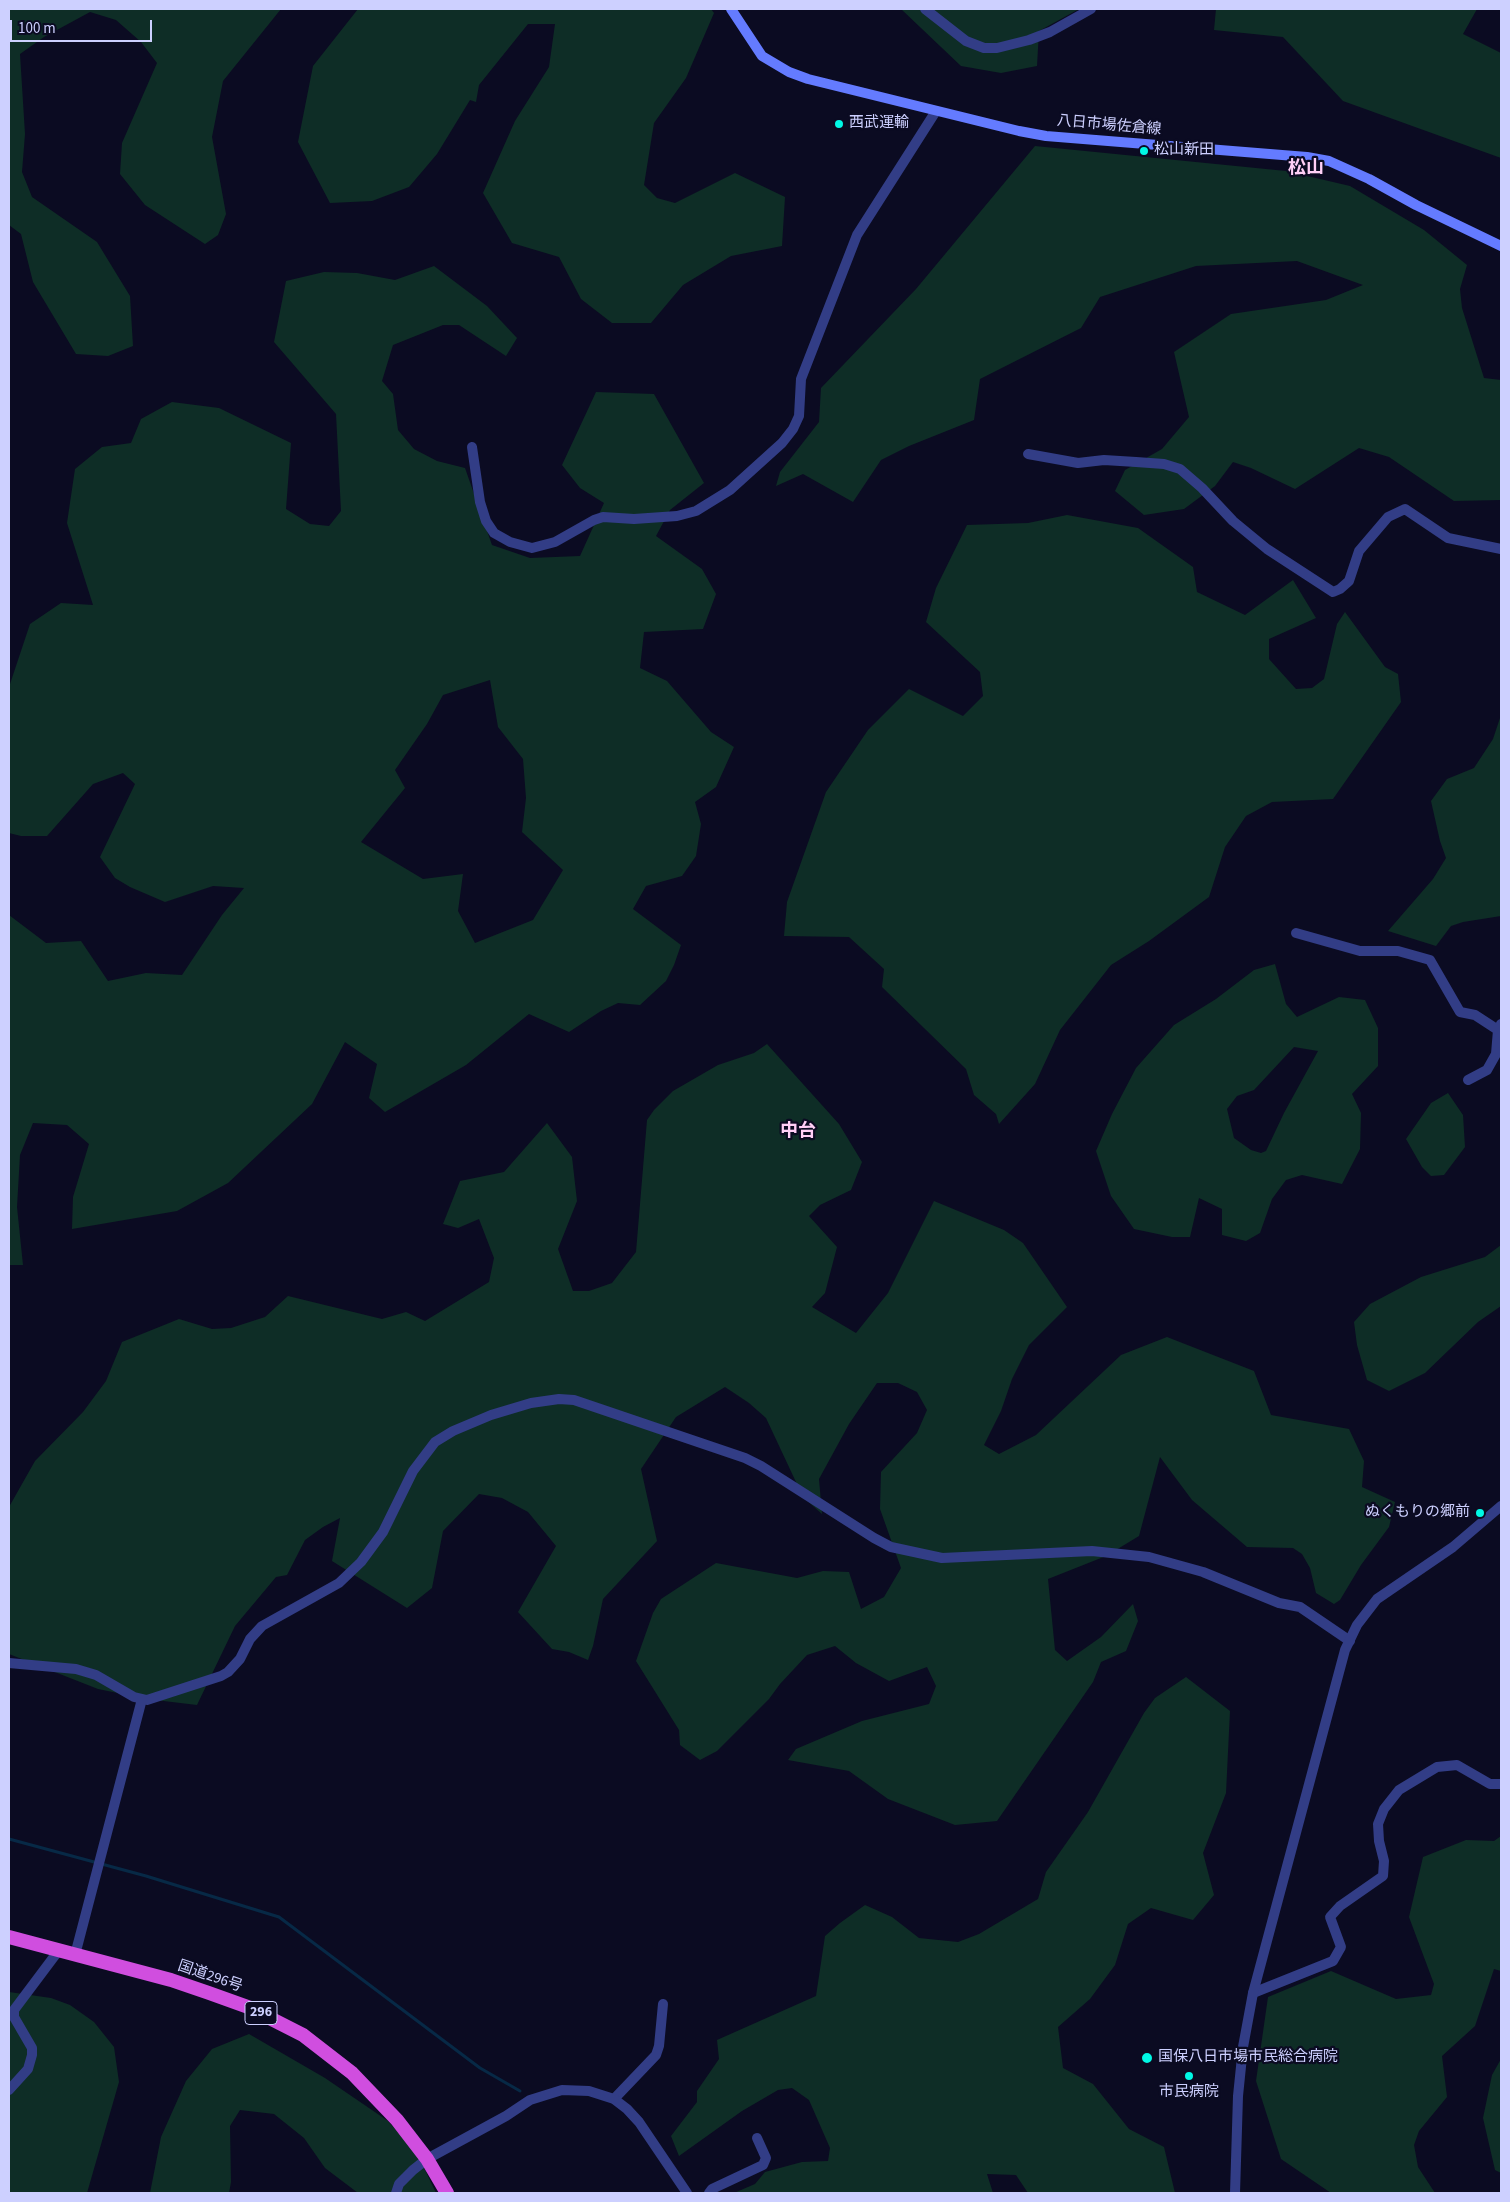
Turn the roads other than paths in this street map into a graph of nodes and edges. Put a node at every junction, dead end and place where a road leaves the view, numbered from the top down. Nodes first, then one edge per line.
1 (732, 9) edge
2 (925, 9) edge
3 (1091, 9) edge
4 (936, 111) junction
5 (1501, 246) edge
6 (472, 447) dead end
7 (1028, 454) dead end
8 (1501, 549) edge
9 (1296, 933) dead end
10 (1500, 1027) edge
11 (1468, 1080) dead end
12 (1501, 1506) edge
13 (1350, 1641) junction
14 (9, 1663) edge
15 (142, 1699) junction
16 (1501, 1784) edge
17 (9, 1937) edge
18 (59, 1950) junction
19 (75, 1955) junction
20 (1253, 1993) junction
21 (663, 2004) dead end
22 (9, 2090) edge
23 (614, 2099) junction
24 (757, 2138) dead end
25 (427, 2159) junction
26 (396, 2193) edge
27 (447, 2193) edge
28 (687, 2193) edge
29 (709, 2193) edge
30 (1235, 2193) edge

1 - 4 main road, 八日市場佐倉線
2 - 3 street
4 - 5 main road, 八日市場佐倉線
4 - 6 street
7 - 8 street
9 - 10 street
10 - 11 street
12 - 13 street
13 - 15 street
13 - 20 street
14 - 15 street
15 - 19 street
16 - 20 street
17 - 18 highway, 国道296号 / 296
18 - 19 highway, 国道296号 / 296
18 - 22 street
19 - 25 highway, 国道296号 / 296
20 - 30 street
21 - 23 street
23 - 25 street
23 - 28 street
24 - 29 street
25 - 26 street
25 - 27 highway, 国道296号 / 296

